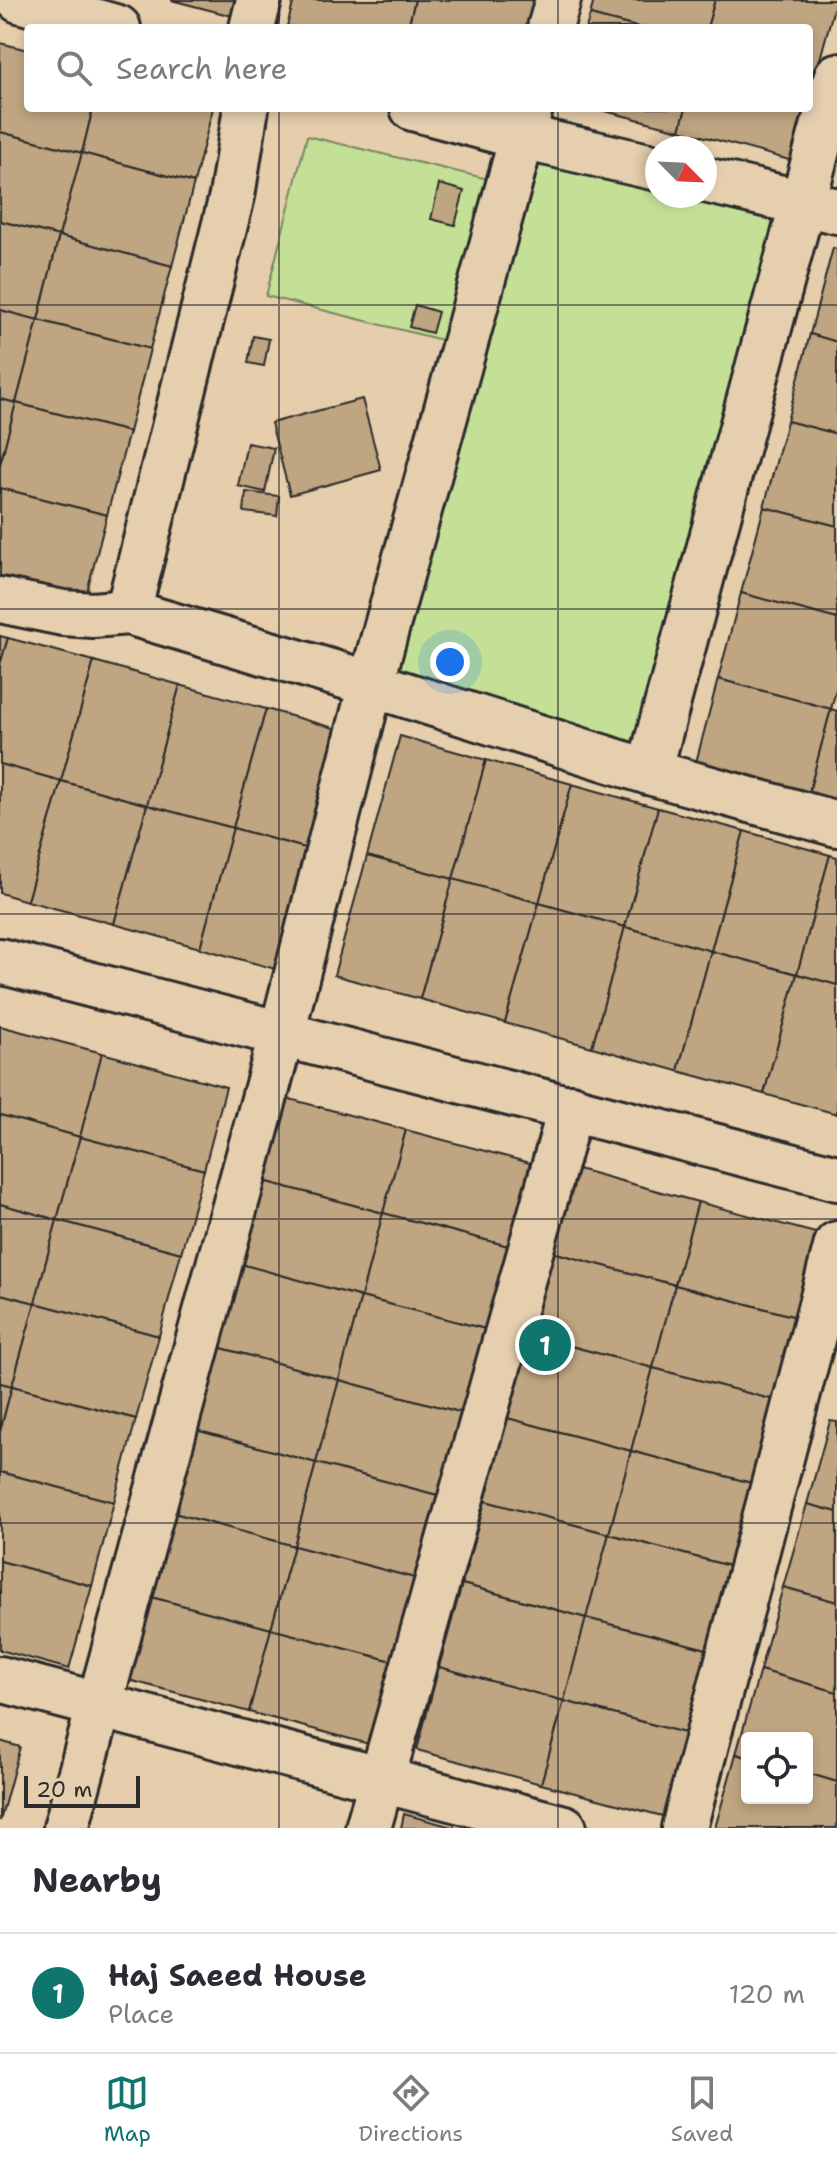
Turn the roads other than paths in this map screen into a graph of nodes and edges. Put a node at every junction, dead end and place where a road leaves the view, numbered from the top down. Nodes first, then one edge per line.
1 (19, 0) edge
2 (259, 0) edge
3 (558, 0) edge
4 (104, 24) edge
5 (253, 24) edge
6 (551, 24) edge
7 (837, 76) edge
8 (245, 112) edge
9 (445, 112) edge
10 (526, 122) edge
11 (645, 164) edge
12 (717, 183) edge
13 (820, 207) edge
14 (0, 600) edge
15 (128, 612) junction
16 (371, 684) junction
17 (649, 772) junction
18 (837, 824) edge
19 (0, 961) edge
20 (282, 1033) junction
21 (571, 1107) junction
22 (837, 1178) edge
23 (837, 1244) edge
24 (0, 1679) edge
25 (99, 1705) junction
26 (381, 1780) junction
27 (66, 1828) edge
28 (368, 1828) edge
29 (564, 1828) edge
30 (684, 1828) edge

1 - 4 street
2 - 5 street
3 - 6 street
7 - 13 street
8 - 15 street
9 - 10 street
10 - 11 street
10 - 16 street
12 - 13 street
13 - 17 street
14 - 15 street
15 - 16 street
16 - 17 street
16 - 20 street
17 - 18 street
19 - 20 street
20 - 21 street
20 - 25 street
21 - 22 street
21 - 26 street
23 - 30 street
24 - 25 street
25 - 26 street
25 - 27 street
26 - 28 street
26 - 29 street

